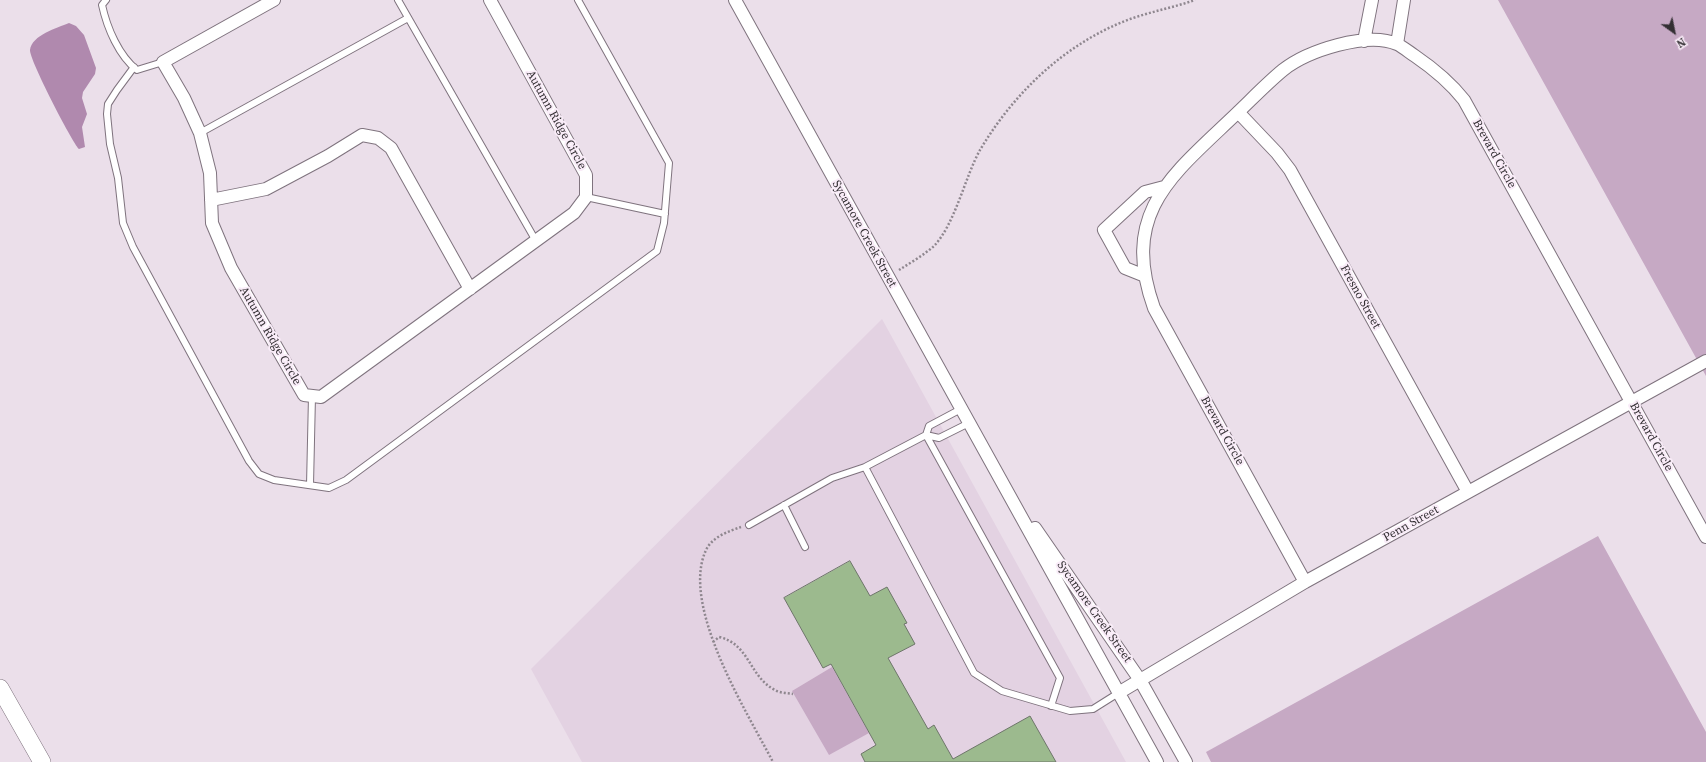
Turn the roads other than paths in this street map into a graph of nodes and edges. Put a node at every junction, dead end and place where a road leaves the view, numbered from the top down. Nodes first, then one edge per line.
1 (106, 0) edge
2 (274, 0) edge
3 (398, 0) edge
4 (490, 0) edge
5 (578, 0) edge
6 (735, 0) edge
7 (1372, 0) edge
8 (1404, 0) edge
9 (408, 18) junction
10 (1364, 41) junction
11 (1397, 44) junction
12 (164, 62) junction
13 (134, 67) junction
14 (1238, 112) junction
15 (200, 133) junction
16 (1164, 187) junction
17 (586, 197) junction
18 (211, 200) junction
19 (665, 214) junction
20 (536, 241) junction
21 (1145, 276) junction
22 (470, 288) junction
23 (1706, 361) edge
24 (312, 396) junction
25 (1631, 402) junction
26 (961, 409) junction
27 (969, 423) junction
28 (926, 435) junction
29 (864, 467) junction
30 (994, 467) junction
31 (310, 485) junction
32 (1468, 492) junction
33 (784, 505) junction
34 (749, 525) road end
35 (1706, 537) edge
36 (805, 547) dead end
37 (1306, 582) junction
38 (1140, 680) junction
39 (0, 688) edge
40 (1120, 692) junction
41 (1051, 706) junction
42 (42, 762) edge
43 (1157, 762) edge
44 (1186, 762) edge

1 - 13 lane
2 - 12 street
3 - 9 lane
4 - 17 street, Autumn Ridge Circle
5 - 19 lane
6 - 26 street, Sycamore Creek Street
7 - 10 street
8 - 11 street
9 - 15 lane
9 - 20 lane
10 - 11 street, Brevard Circle
10 - 14 street, Brevard Circle
11 - 25 street, Brevard Circle
12 - 13 lane
12 - 15 street, Autumn Ridge Circle
13 - 31 lane
14 - 16 street, Brevard Circle
14 - 32 street, Fresno Street
15 - 18 street, Autumn Ridge Circle
16 - 21 street, Brevard Circle
16 - 21 street
17 - 19 lane
17 - 20 street, Autumn Ridge Circle
18 - 22 street
18 - 24 street, Autumn Ridge Circle
19 - 31 lane
20 - 22 street, Autumn Ridge Circle
21 - 37 street, Brevard Circle
22 - 24 street, Autumn Ridge Circle
23 - 25 street, Penn Street
24 - 31 lane
25 - 32 street, Penn Street
25 - 35 street, Brevard Circle
26 - 27 street, Sycamore Creek Street
26 - 28 lane
27 - 28 lane
27 - 30 street, Sycamore Creek Street
28 - 29 lane
28 - 41 lane
29 - 33 lane
29 - 41 lane
30 - 38 street, Sycamore Creek Street
30 - 40 street, Sycamore Creek Street
32 - 37 street, Penn Street
33 - 34 lane
33 - 36 lane
37 - 38 street, Penn Street
38 - 40 street, Penn Street
38 - 44 street, Sycamore Creek Street
39 - 42 main road
40 - 41 lane
40 - 43 street, Sycamore Creek Street

